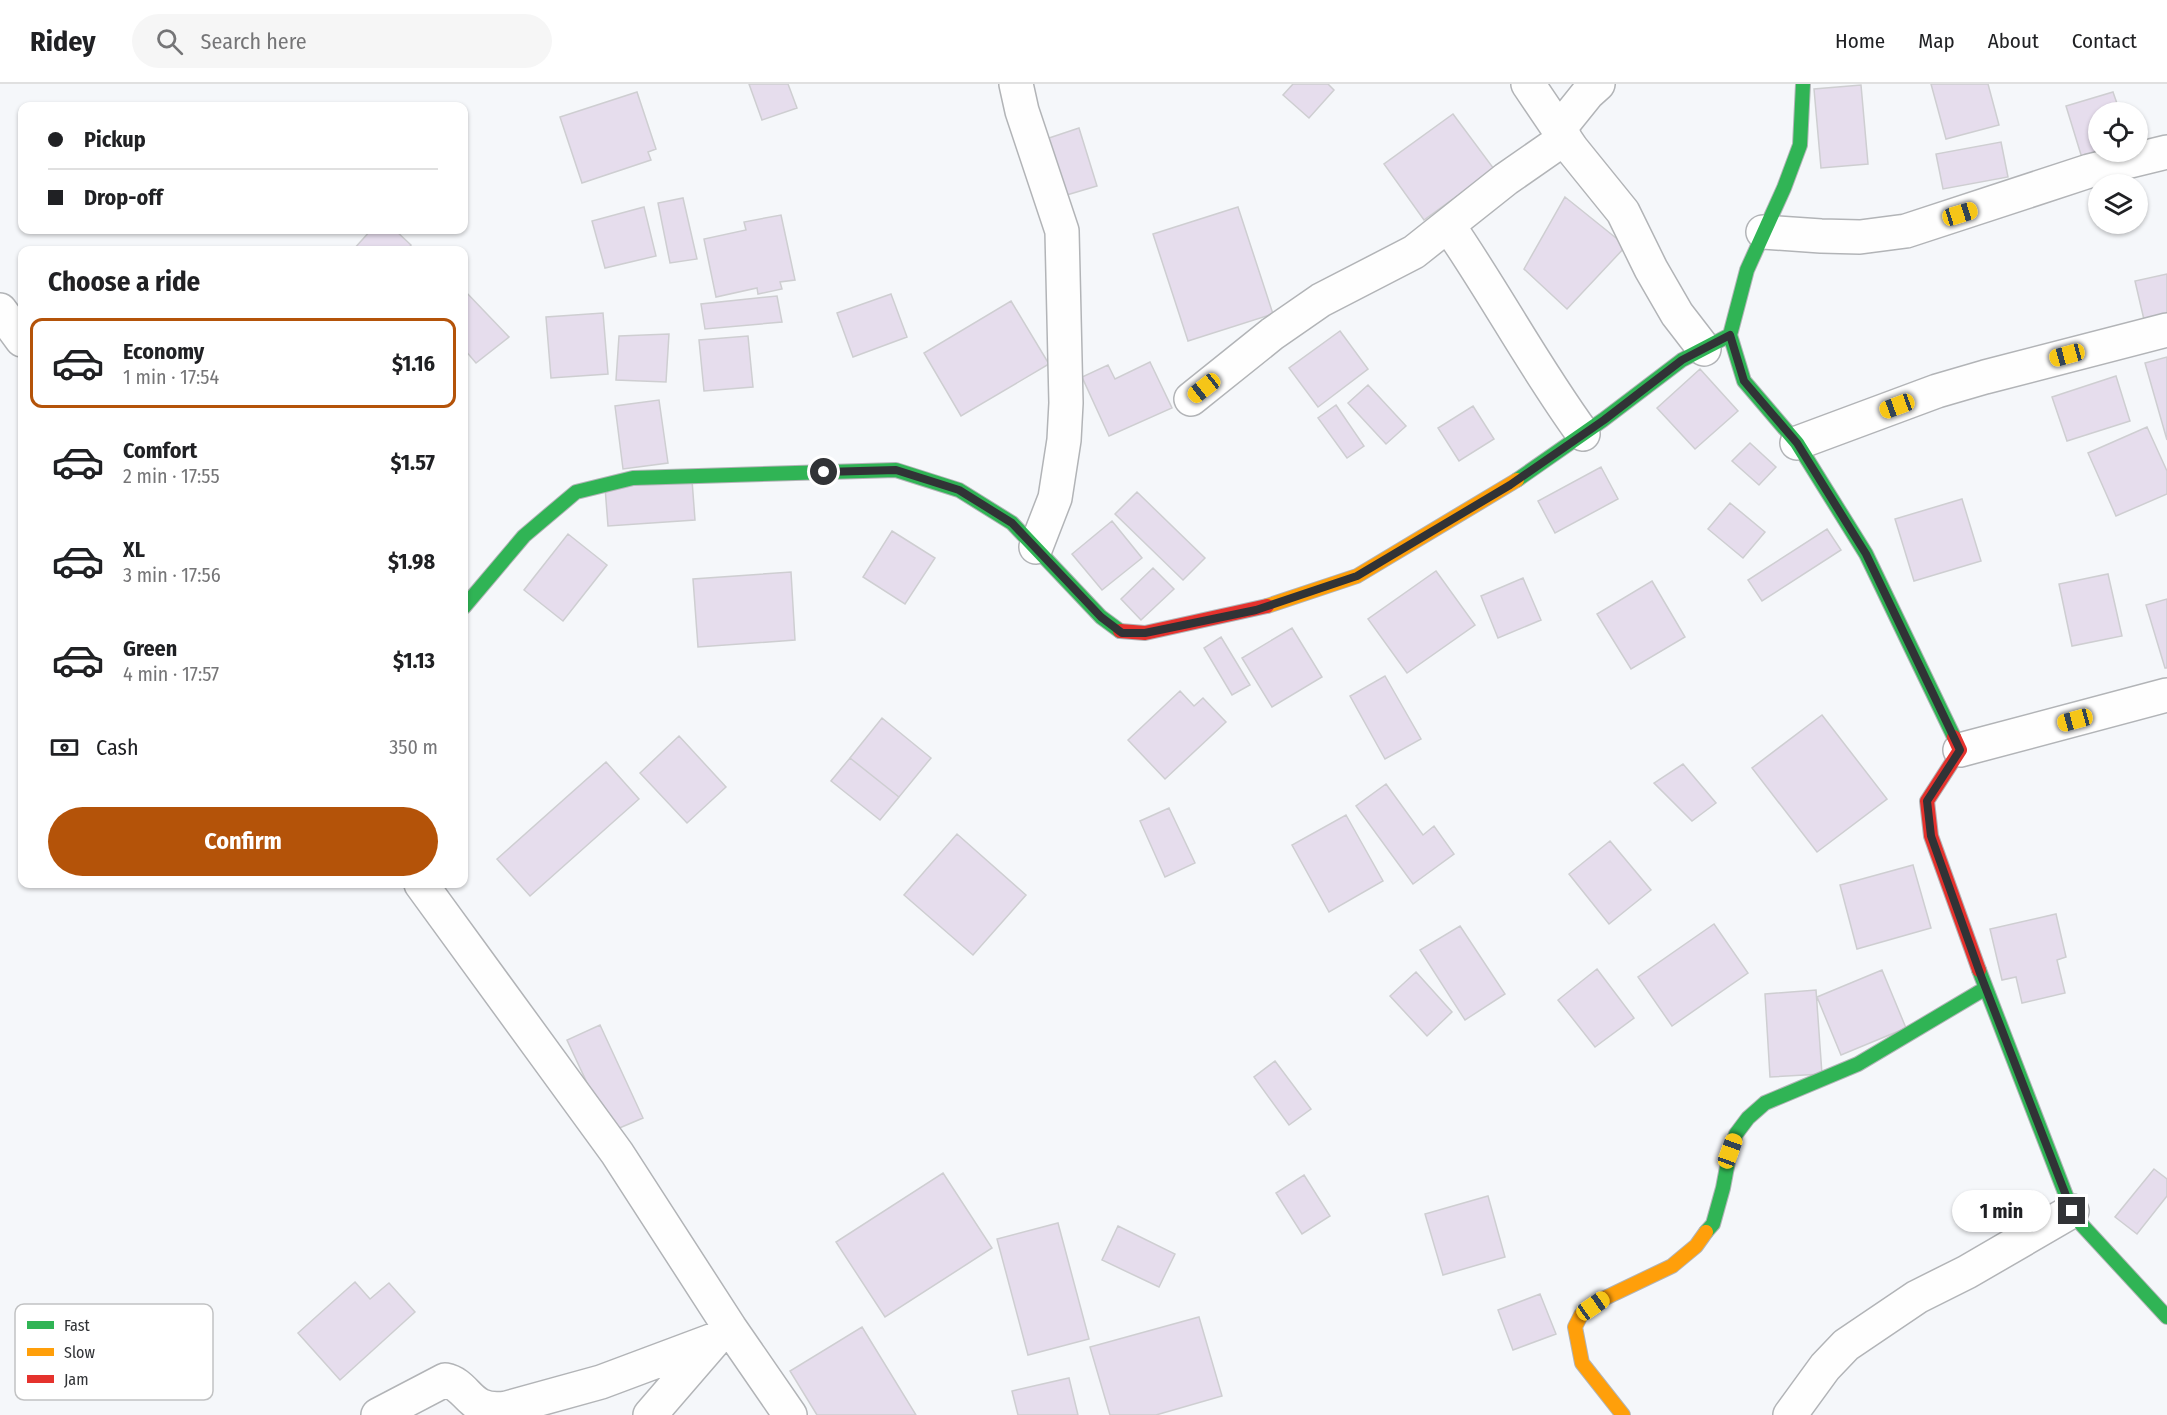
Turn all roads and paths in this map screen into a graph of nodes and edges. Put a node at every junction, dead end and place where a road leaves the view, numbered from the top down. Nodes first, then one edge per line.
1 (1016, 84) edge
2 (1528, 84) edge
3 (1598, 84) edge
4 (1803, 84) edge
5 (1562, 134) junction
6 (2167, 152) edge
7 (1448, 225) junction
8 (1763, 232) junction
9 (0, 310) edge
10 (2167, 330) edge
11 (18, 335) edge
12 (1717, 342) junction
13 (1191, 399) dead end
14 (1583, 434) junction
15 (1797, 443) junction
16 (1036, 547) junction
17 (468, 602) edge
18 (2167, 695) edge
19 (1960, 750) junction
20 (424, 888) edge
21 (1986, 988) junction
22 (2072, 1211) junction
23 (2167, 1317) edge
24 (723, 1334) junction
25 (378, 1415) edge
26 (650, 1415) edge
27 (790, 1415) edge
28 (1623, 1415) edge
29 (1790, 1415) edge

1 - 16 street
2 - 5 street
3 - 5 street
4 - 8 street
5 - 7 street
5 - 12 street
6 - 8 street
7 - 13 street
7 - 14 street
8 - 12 street
9 - 11 street
10 - 15 street
12 - 14 street
12 - 15 street
14 - 16 street
15 - 19 street
16 - 17 street
18 - 19 street
19 - 21 street
20 - 24 street
21 - 22 street
21 - 28 street
22 - 23 street
22 - 29 street
24 - 25 street
24 - 26 street
24 - 27 street

